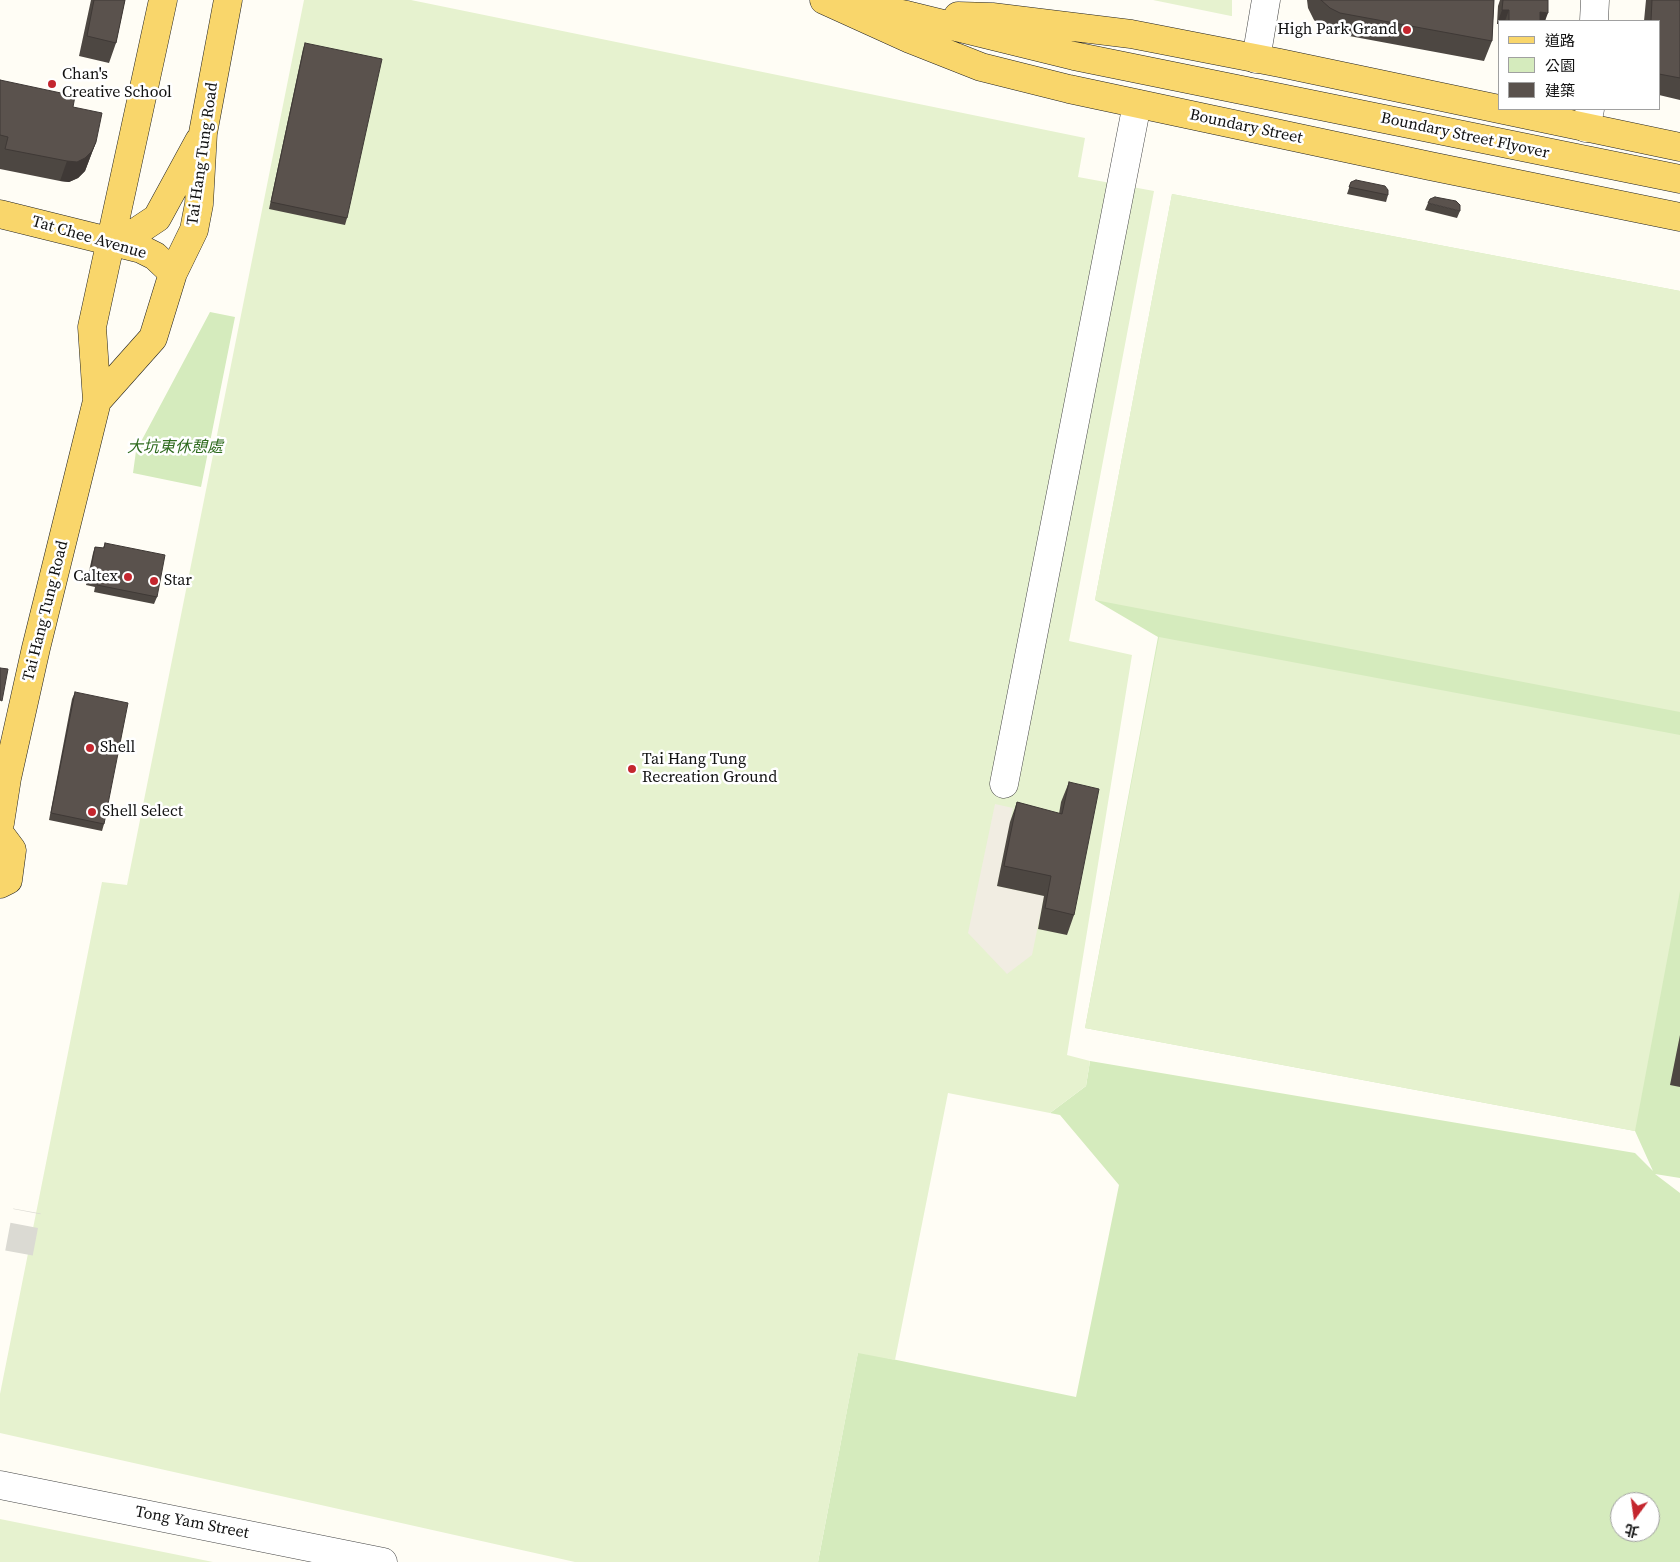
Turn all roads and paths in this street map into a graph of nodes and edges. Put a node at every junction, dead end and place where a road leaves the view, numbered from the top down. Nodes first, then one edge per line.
1 (163, 0) edge
2 (228, 0) edge
3 (824, 0) edge
4 (1266, 0) edge
5 (1595, 0) edge
6 (907, 14) junction
7 (1594, 20) edge
8 (1256, 59) junction
9 (1251, 92) joint
10 (1498, 102) edge
11 (1137, 104) junction
12 (1543, 110) edge
13 (1588, 118) edge
14 (203, 133) junction
15 (1680, 147) edge
16 (1680, 179) edge
17 (0, 214) edge
18 (1680, 217) edge
19 (110, 241) junction
20 (173, 272) junction
21 (97, 401) junction
22 (1004, 784) dead end
23 (0, 823) edge
24 (0, 834) edge
25 (0, 884) edge
26 (0, 1485) edge
27 (383, 1562) edge

1 - 19 main road, Tai Hang Tung Road
2 - 14 main road, Tai Hang Tung Road
3 - 6 main road, Boundary Street
3 - 11 main road, Boundary Street
4 - 8 street
5 - 7 street
6 - 8 main road, Boundary Street
6 - 9 main road, Boundary Street
8 - 10 main road, Boundary Street
9 - 16 main road, Boundary Street Flyover
11 - 18 main road, Boundary Street
11 - 22 street
12 - 13 main road, Boundary Street
13 - 15 main road, Boundary Street
14 - 19 main road
14 - 20 main road, Tai Hang Tung Road
17 - 19 main road, Tat Chee Avenue
19 - 20 main road, Tat Chee Avenue
19 - 21 main road, Tai Hang Tung Road
20 - 21 main road, Tai Hang Tung Road
21 - 23 main road, Tai Hang Tung Road
24 - 25 main road
26 - 27 street, Tong Yam Street

